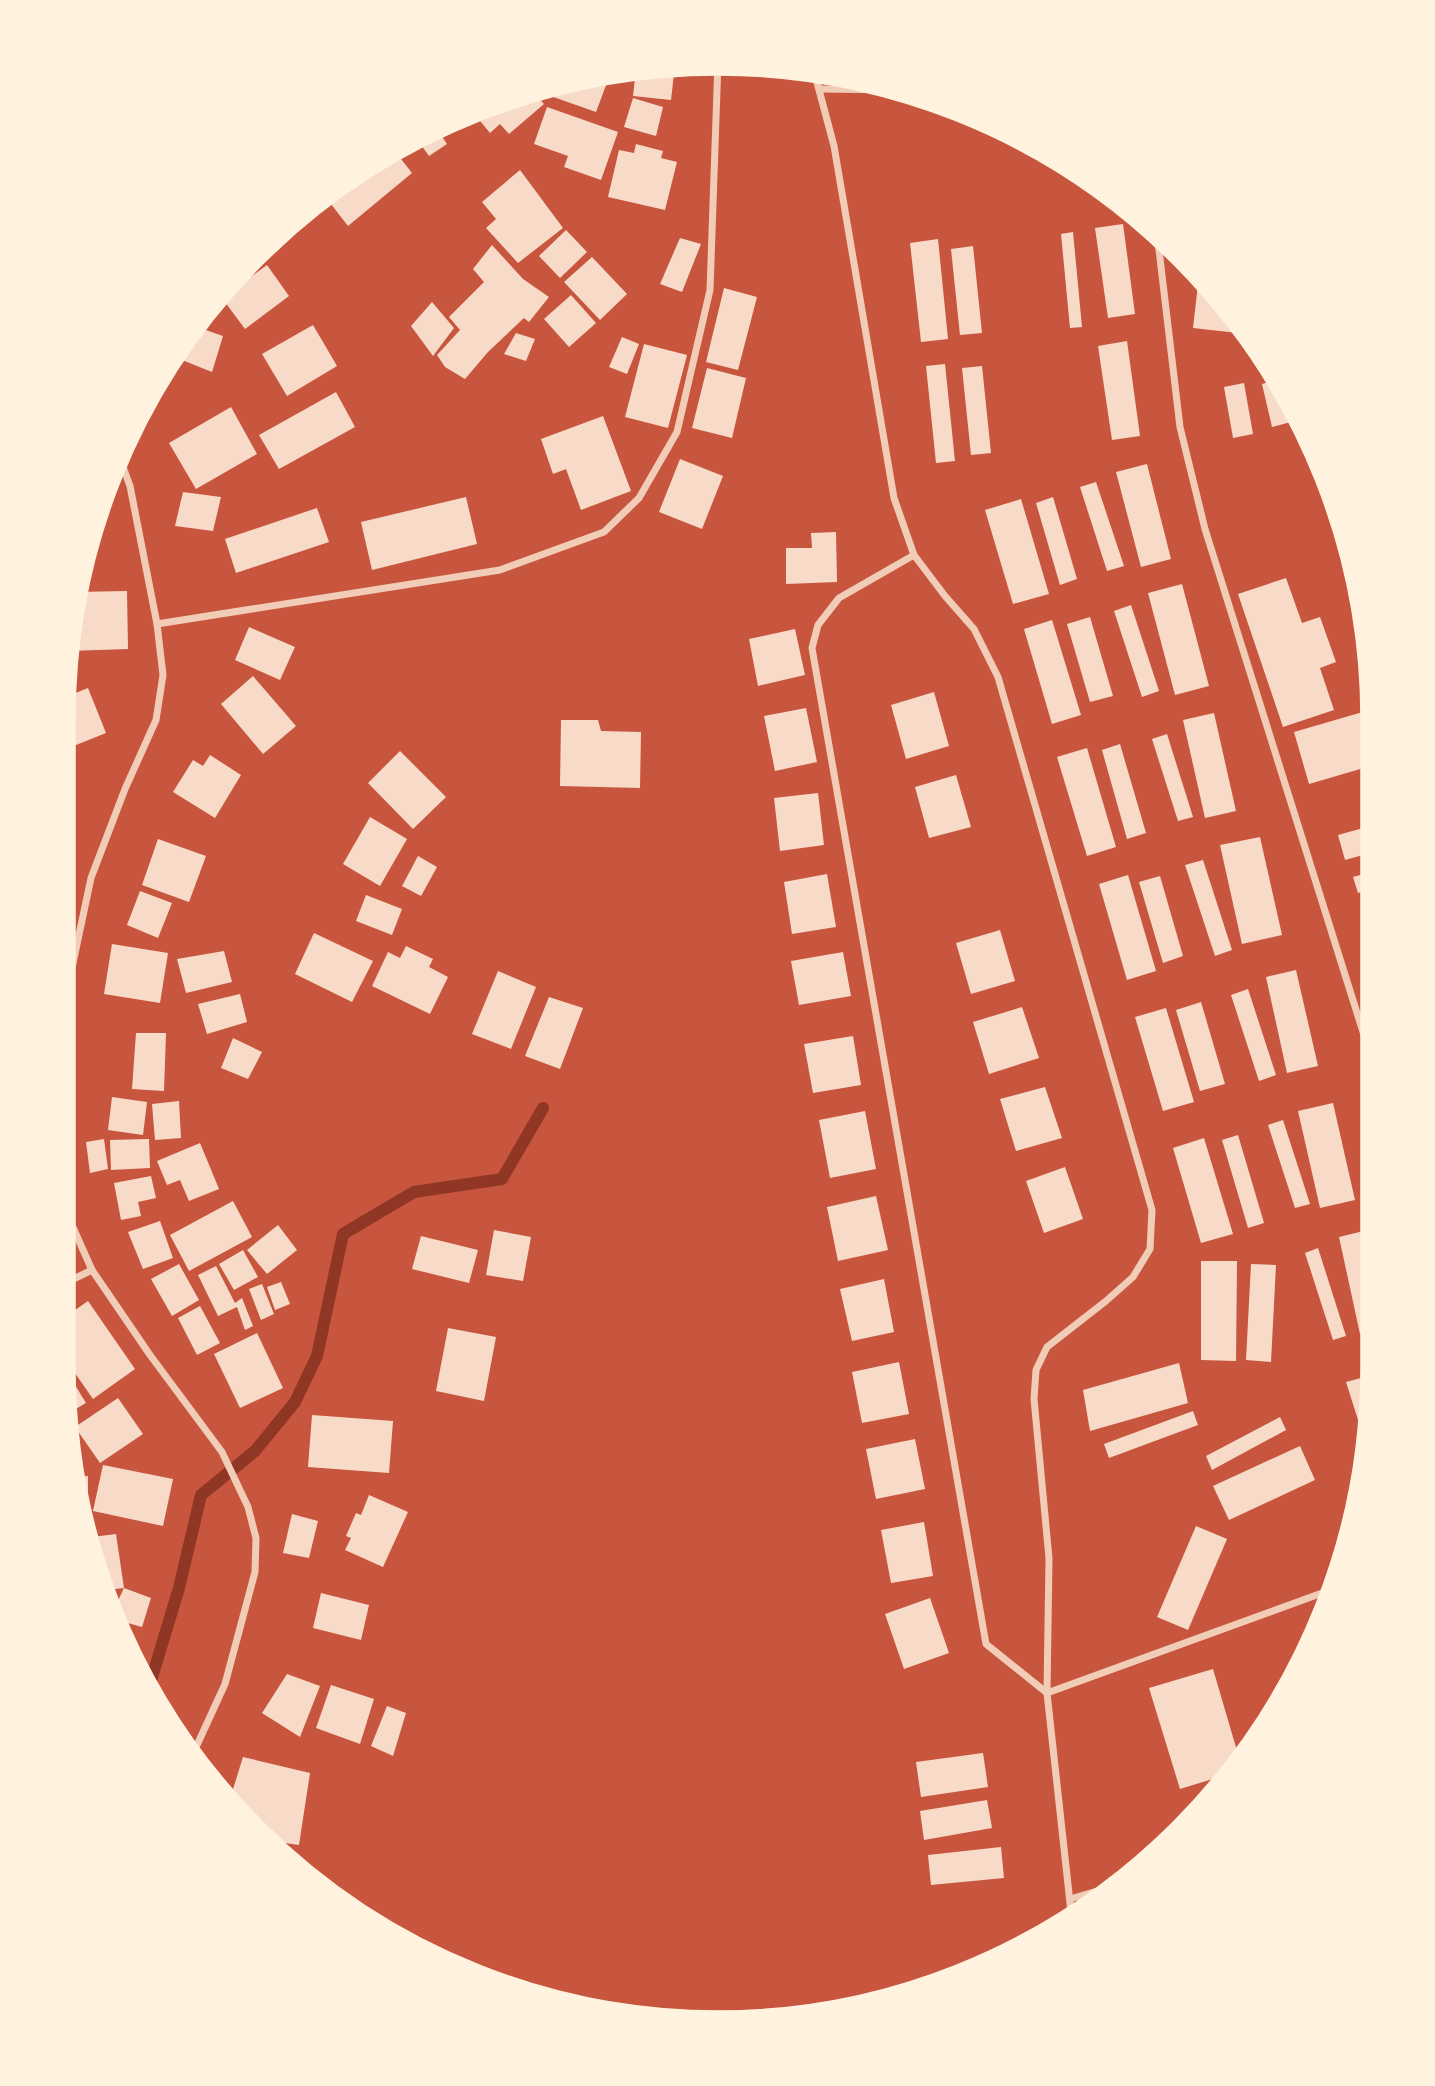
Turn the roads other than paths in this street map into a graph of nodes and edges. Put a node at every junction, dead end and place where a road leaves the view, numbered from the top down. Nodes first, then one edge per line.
1 (718, 74) edge
2 (817, 82) edge
3 (819, 89) junction
4 (859, 89) edge
5 (1159, 249) edge
6 (124, 469) edge
7 (914, 555) junction
8 (157, 624) junction
9 (74, 958) edge
10 (1362, 1029) edge
11 (74, 1230) edge
12 (92, 1270) junction
13 (74, 1278) edge
14 (1320, 1594) edge
15 (1047, 1693) junction
16 (196, 1746) edge
17 (1090, 1893) edge
18 (1070, 1899) junction
19 (1071, 1907) edge

1 - 8 street
2 - 3 street
3 - 4 street
3 - 7 street
5 - 10 street
6 - 8 street
7 - 15 street
7 - 15 street
8 - 9 street
11 - 12 street
12 - 13 street
12 - 16 street
14 - 15 street
15 - 18 street
17 - 18 street
18 - 19 street

